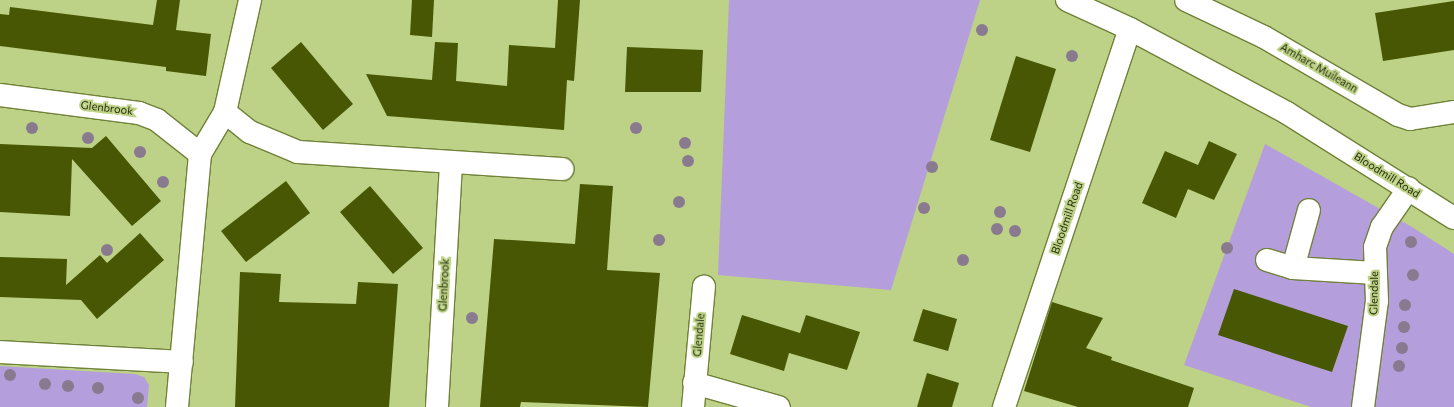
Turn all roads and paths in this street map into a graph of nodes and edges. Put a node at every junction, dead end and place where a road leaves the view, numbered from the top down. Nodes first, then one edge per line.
1 (250, 0) edge
2 (1067, 0) edge
3 (1186, 0) edge
4 (1130, 29) junction
5 (0, 95) edge
6 (225, 112) junction
7 (1454, 112) edge
8 (200, 154) junction
9 (451, 163) junction
10 (562, 169) dead end
11 (1409, 188) junction
12 (1309, 210) dead end
13 (1454, 218) edge
14 (1267, 260) dead end
15 (1293, 268) junction
16 (1375, 273) junction
17 (704, 287) dead end
18 (0, 352) edge
19 (182, 362) junction
20 (694, 383) junction
21 (177, 407) edge
22 (437, 407) edge
23 (693, 407) edge
24 (779, 407) edge
25 (1004, 407) edge
26 (1363, 407) edge

1 - 6 street
2 - 4 street, Bloodmill Road
3 - 7 street, Amharc Muileann
4 - 11 street, Bloodmill Road
4 - 25 street, Bloodmill Road
5 - 8 street, Glenbrook
6 - 8 street
6 - 9 street
8 - 19 street
9 - 10 street
9 - 22 street, Glenbrook
11 - 13 street, Bloodmill Road
11 - 16 street, Glendale
12 - 15 street
14 - 15 street
15 - 16 street
16 - 26 street, Glendale
17 - 20 street, Glendale
18 - 19 street
19 - 21 street
20 - 23 street, Glendale
20 - 24 street

